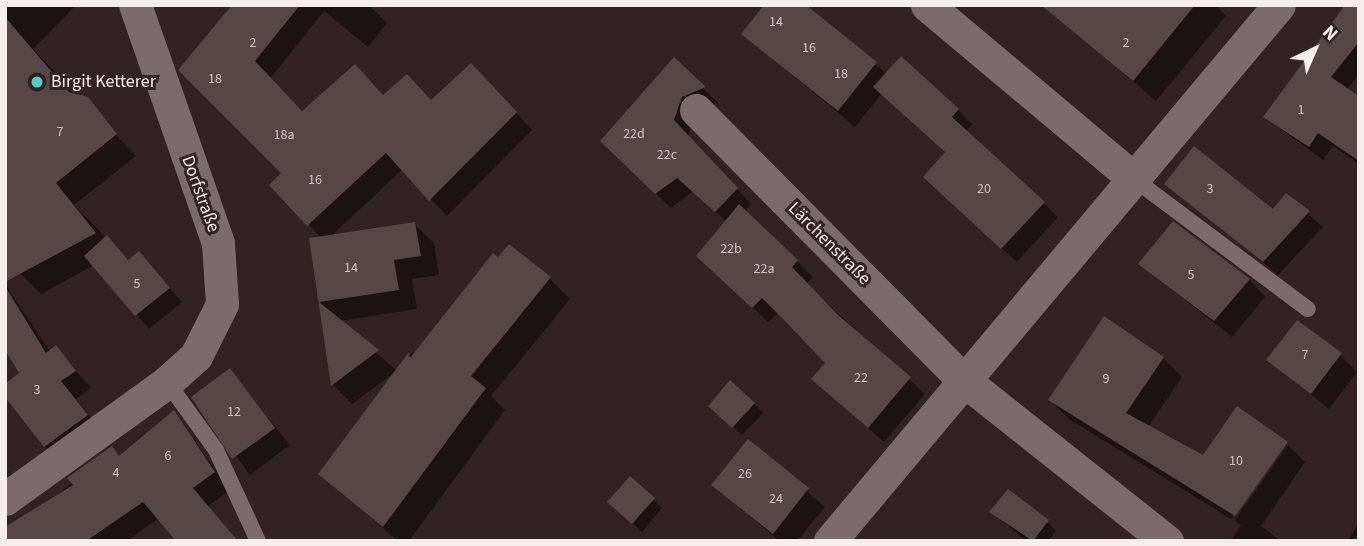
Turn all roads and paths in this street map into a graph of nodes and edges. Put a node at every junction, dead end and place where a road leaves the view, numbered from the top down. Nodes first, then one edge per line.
1 (135, 5) edge
2 (927, 5) edge
3 (1279, 5) edge
4 (696, 110) dead end
5 (1134, 179) junction
6 (1308, 309) dead end
7 (961, 379) junction
8 (167, 382) junction
9 (5, 499) edge
10 (258, 541) edge
11 (830, 541) edge
12 (1167, 541) edge

1 - 8 street, Dorfstraße
2 - 5 street
3 - 5 street
4 - 7 street, Lärchenstraße
5 - 6 lane
5 - 7 street
7 - 11 street
7 - 12 street, Lärchenstraße
8 - 9 street, Dorfstraße
8 - 10 lane

